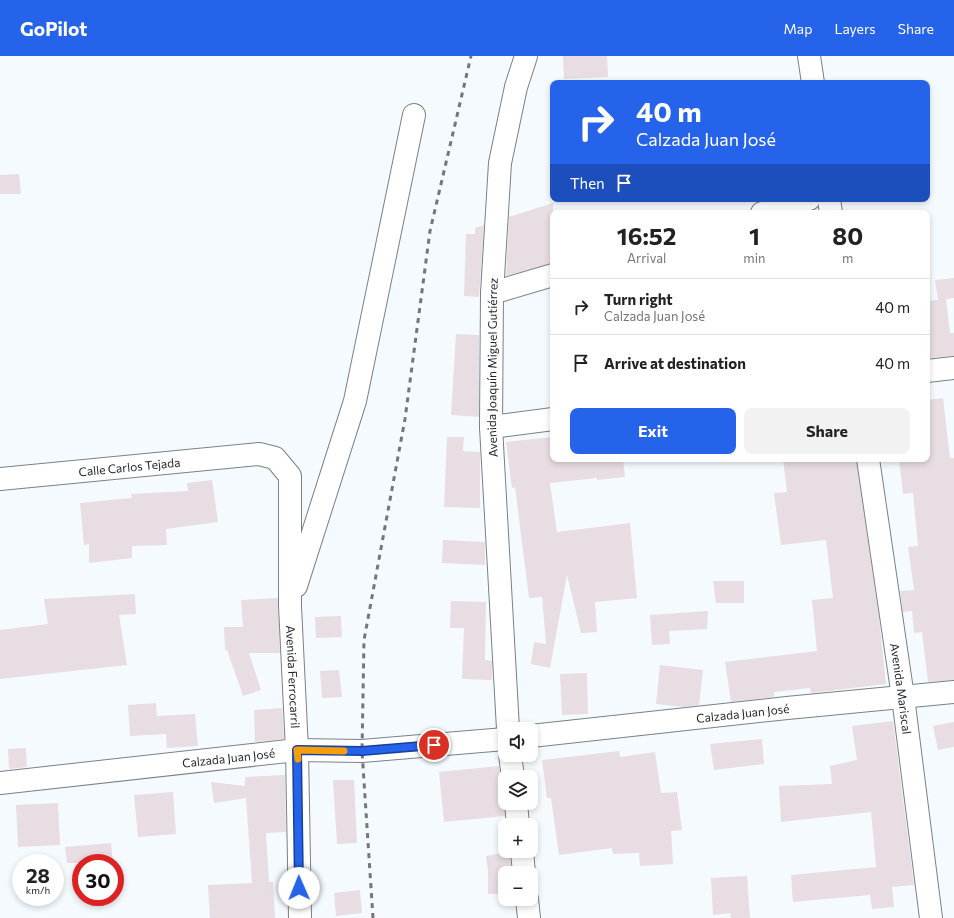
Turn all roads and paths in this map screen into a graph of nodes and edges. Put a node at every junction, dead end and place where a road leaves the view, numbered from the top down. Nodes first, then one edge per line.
1 (526, 56) edge
2 (809, 56) edge
3 (813, 80) edge
4 (414, 115) dead end
5 (799, 202) edge
6 (772, 210) edge
7 (550, 276) edge
8 (492, 293) junction
9 (954, 368) edge
10 (930, 371) edge
11 (550, 419) edge
12 (491, 427) junction
13 (259, 454) joint
14 (868, 462) edge
15 (0, 478) edge
16 (290, 606) junction
17 (954, 692) edge
18 (903, 697) junction
19 (508, 722) edge
20 (538, 735) edge
21 (498, 740) edge
22 (297, 750) junction
23 (0, 783) edge
24 (528, 906) edge
25 (300, 918) edge
26 (530, 918) edge
27 (931, 918) edge

1 - 8 street, Avenida Joaquín Miguel Gutiérrez
2 - 3 street
4 - 16 street
5 - 6 street
7 - 8 street
8 - 12 street, Avenida Joaquín Miguel Gutiérrez
9 - 10 street
11 - 12 street
12 - 19 street, Avenida Joaquín Miguel Gutiérrez
13 - 15 street, Calle Carlos Tejada
13 - 16 street, Avenida Ferrocarril
14 - 18 street, Avenida Mariscal
16 - 22 street, Avenida Ferrocarril
17 - 18 street, Calzada Juan José
18 - 20 street, Calzada Juan José
18 - 27 street, Avenida Mariscal
21 - 22 street, Calzada Juan José
22 - 23 street, Calzada Juan José
22 - 25 street, Avenida Ferrocarril
24 - 26 street

